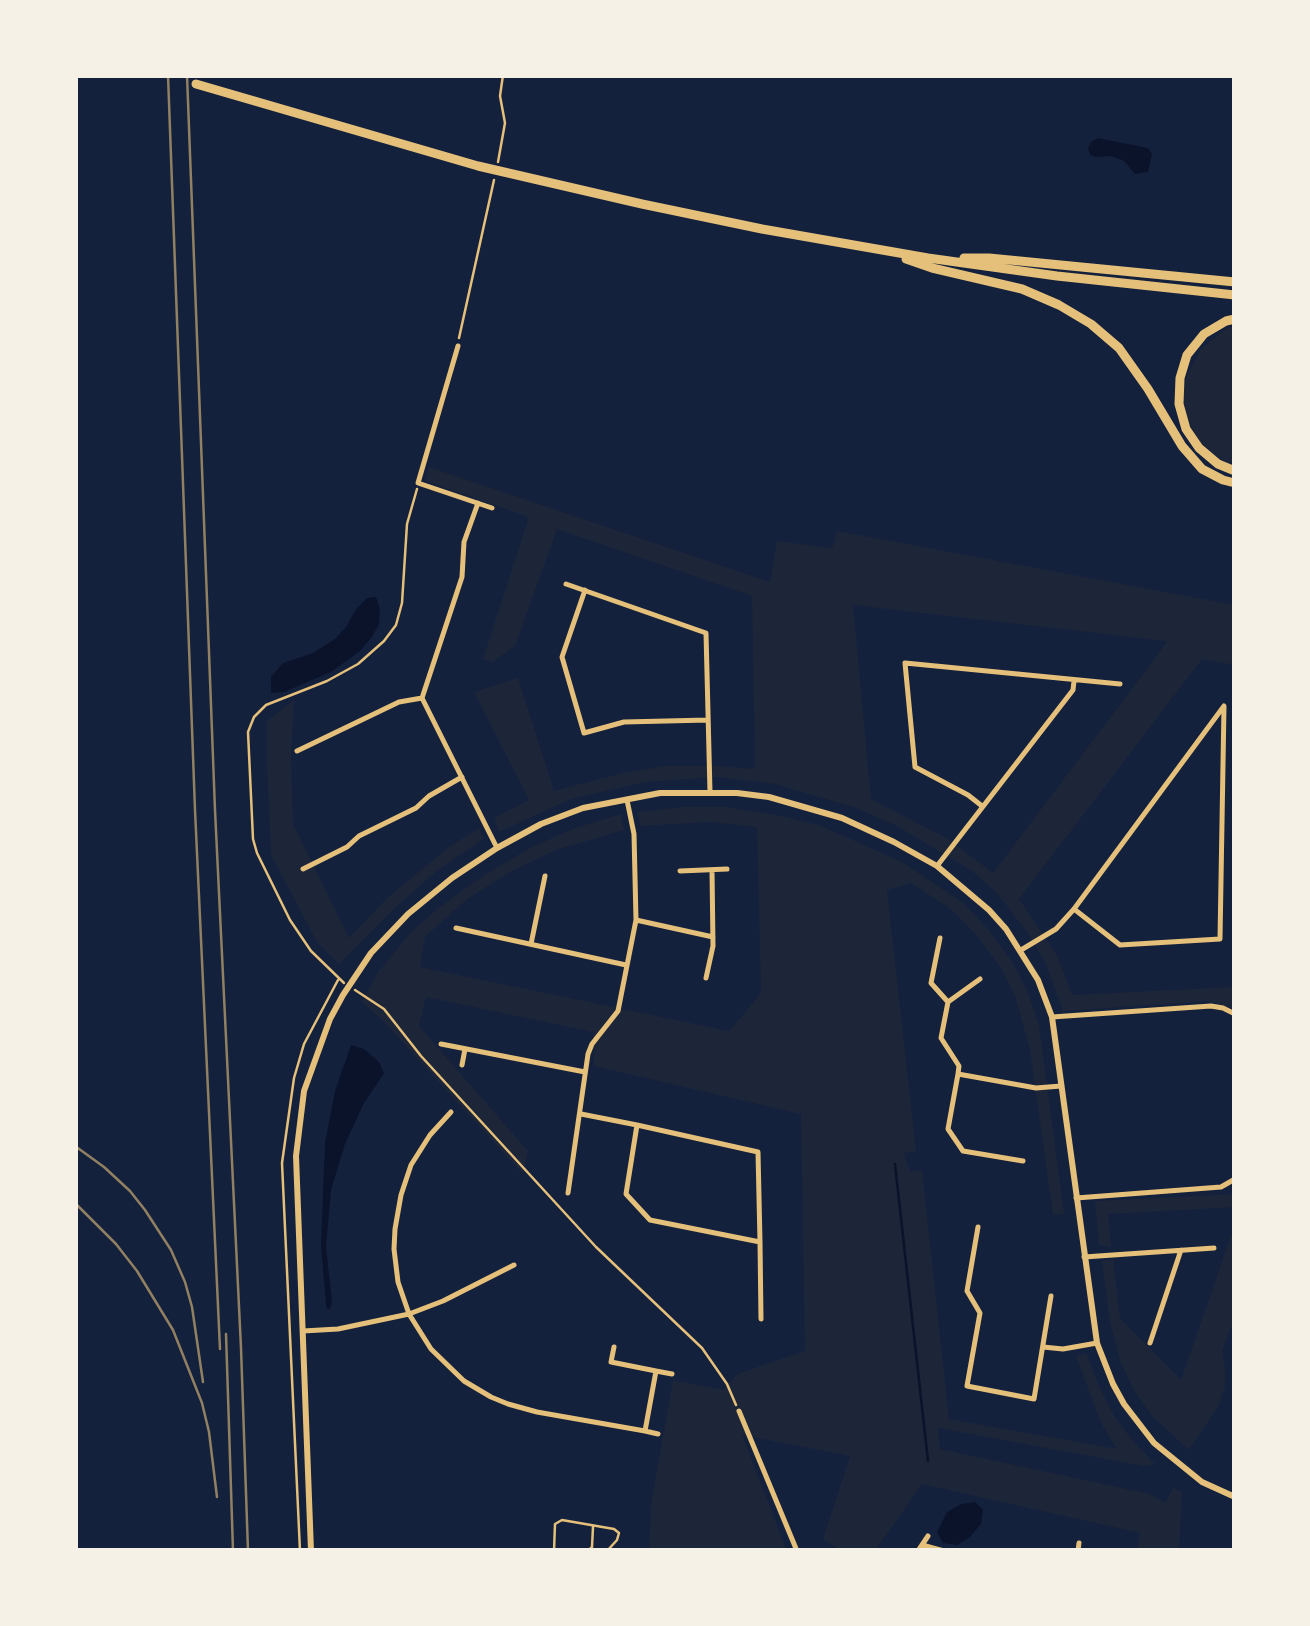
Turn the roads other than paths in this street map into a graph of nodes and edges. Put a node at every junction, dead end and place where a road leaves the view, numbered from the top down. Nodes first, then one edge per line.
1 (196, 84) dead end
2 (885, 252) junction
3 (928, 258) junction
4 (1235, 282) edge
5 (1235, 295) edge
6 (1235, 319) edge
7 (458, 346) dead end
8 (1235, 471) edge
9 (1235, 483) edge
10 (478, 504) junction
11 (492, 508) dead end
12 (566, 584) dead end
13 (585, 590) junction
14 (1074, 679) junction
15 (1120, 684) dead end
16 (422, 698) junction
17 (708, 720) junction
18 (304, 733) dead end
19 (310, 744) junction
20 (297, 751) dead end
21 (462, 777) junction
22 (710, 792) junction
23 (627, 800) junction
24 (982, 806) junction
25 (497, 848) junction
26 (310, 851) dead end
27 (315, 863) junction
28 (937, 866) junction
29 (303, 869) dead end
30 (727, 869) dead end
31 (712, 870) junction
32 (680, 871) dead end
33 (545, 876) dead end
34 (1074, 908) junction
35 (636, 920) junction
36 (456, 928) dead end
37 (713, 937) junction
38 (940, 938) dead end
39 (531, 944) junction
40 (1021, 950) junction
41 (626, 965) junction
42 (706, 978) dead end
43 (980, 979) dead end
44 (948, 1002) junction
45 (1235, 1014) edge
46 (1052, 1017) junction
47 (441, 1044) dead end
48 (465, 1049) junction
49 (462, 1066) dead end
50 (586, 1072) junction
51 (958, 1074) junction
52 (1061, 1086) junction
53 (452, 1112) dead end
54 (580, 1114) junction
55 (637, 1125) junction
56 (1023, 1161) dead end
57 (1235, 1179) edge
58 (568, 1193) dead end
59 (1076, 1198) junction
60 (978, 1227) dead end
61 (760, 1242) junction
62 (1214, 1248) dead end
63 (1181, 1250) junction
64 (1084, 1257) junction
65 (514, 1264) dead end
66 (1052, 1296) dead end
67 (409, 1314) junction
68 (761, 1320) dead end
69 (303, 1331) junction
70 (1098, 1342) junction
71 (1150, 1343) dead end
72 (614, 1347) dead end
73 (1043, 1348) junction
74 (656, 1371) junction
75 (672, 1374) dead end
76 (739, 1411) road end
77 (645, 1431) junction
78 (658, 1434) dead end
79 (1235, 1497) edge
80 (928, 1536) dead end
81 (920, 1548) edge
82 (312, 1551) edge
83 (797, 1551) edge
84 (944, 1551) edge

1 - 2 highway
2 - 3 highway
2 - 9 highway
3 - 4 highway
3 - 5 highway
6 - 8 highway
7 - 10 street
10 - 11 street
10 - 16 street
12 - 13 street
13 - 17 street
13 - 17 street
14 - 15 street
14 - 24 street
14 - 24 street
16 - 19 street
16 - 21 street
17 - 22 street
18 - 19 street
19 - 20 street
21 - 25 street
21 - 27 street
22 - 23 street
22 - 28 street
23 - 25 street
23 - 35 street
24 - 28 street
25 - 69 street
26 - 27 street
27 - 29 street
28 - 40 street
30 - 31 street
31 - 32 street
31 - 37 street
33 - 39 street
34 - 34 street
34 - 40 street
35 - 37 street
35 - 41 street
36 - 39 street
37 - 42 street
38 - 44 street
39 - 41 street
40 - 46 street
41 - 50 street
43 - 44 street
44 - 51 street
45 - 46 street
46 - 52 street
47 - 48 street
48 - 49 street
48 - 50 street
50 - 54 street
51 - 52 street
51 - 56 street
52 - 59 street
53 - 67 street
54 - 55 street
54 - 58 street
55 - 61 street
55 - 61 street
57 - 59 street
59 - 64 street
60 - 73 street
61 - 68 street
62 - 63 street
63 - 64 street
63 - 71 street
64 - 70 street
65 - 67 street
66 - 73 street
67 - 69 street
67 - 77 street
69 - 82 street
70 - 73 street
70 - 79 street
72 - 74 street
74 - 75 street
74 - 77 street
76 - 83 street
77 - 78 street
80 - 81 street
81 - 84 street

